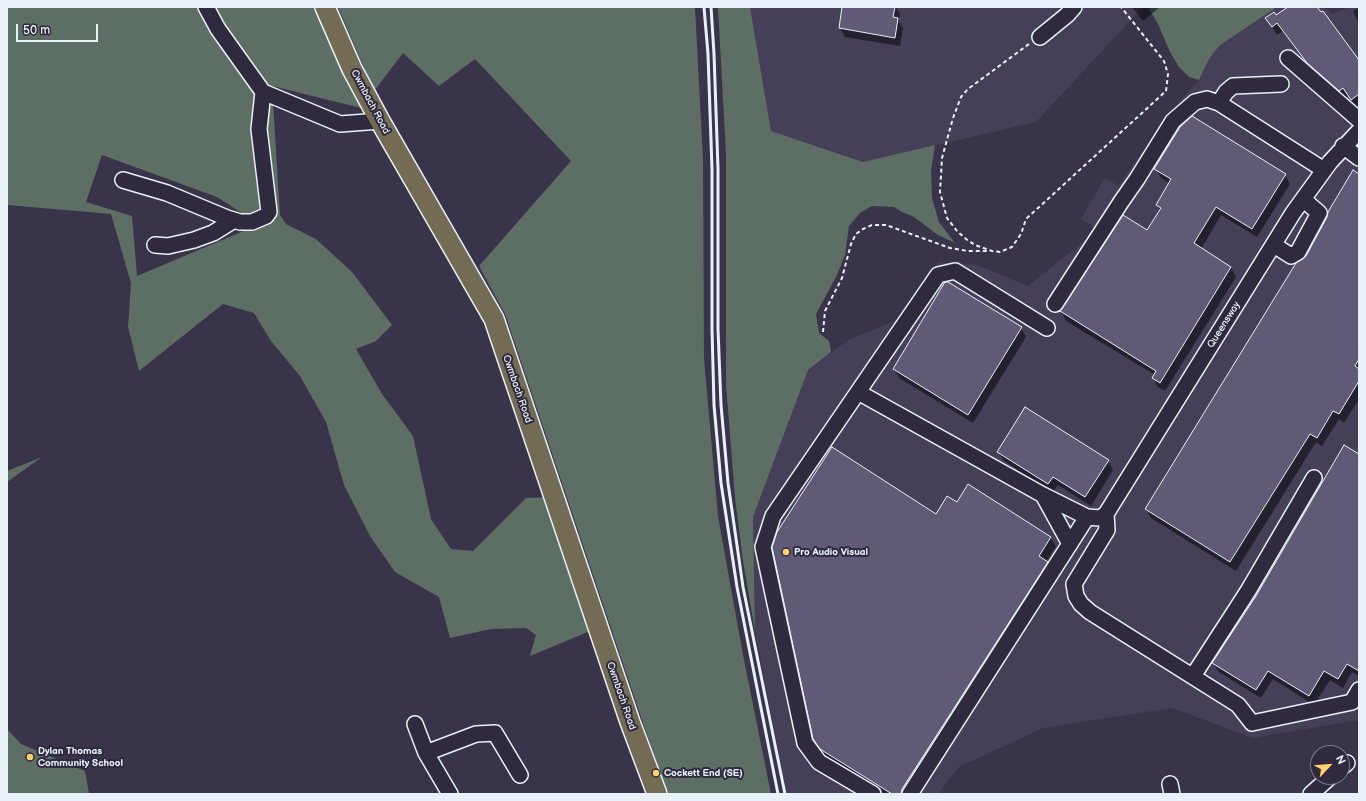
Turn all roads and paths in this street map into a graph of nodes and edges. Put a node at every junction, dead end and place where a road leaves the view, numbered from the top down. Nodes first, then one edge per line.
1 (206, 7) edge
2 (325, 7) edge
3 (1074, 7) edge
4 (1121, 7) edge
5 (1040, 36) joint
6 (1288, 58) dead end
7 (1281, 84) dead end
8 (263, 92) junction
9 (1219, 103) junction
10 (1359, 120) edge
11 (380, 122) junction
12 (1359, 132) edge
13 (1343, 146) junction
14 (1359, 158) edge
15 (1324, 170) junction
16 (124, 180) dead end
17 (1304, 199) junction
18 (234, 220) junction
19 (155, 245) dead end
20 (1274, 245) junction
21 (992, 251) junction
22 (1055, 304) dead end
23 (1047, 328) dead end
24 (823, 332) dead end
25 (858, 392) junction
26 (1314, 478) dead end
27 (1043, 495) junction
28 (1095, 516) junction
29 (1070, 544) junction
30 (1194, 676) junction
31 (1359, 690) edge
32 (414, 724) dead end
33 (426, 753) junction
34 (520, 775) dead end
35 (1321, 785) edge
36 (450, 794) edge
37 (657, 794) edge
38 (874, 794) edge
39 (910, 794) edge
40 (1311, 794) edge

1 - 8 street
2 - 11 main road, Cwmbach Road
3 - 5 street
4 - 21 path
5 - 21 path
6 - 10 street
7 - 9 street
8 - 11 street
8 - 18 street
9 - 15 street
9 - 22 street
11 - 37 main road, Cwmbach Road
12 - 13 street, Queensway
13 - 14 street
13 - 15 street, Queensway
15 - 17 street, Queensway
16 - 18 street
17 - 20 street, Queensway
17 - 20 street
18 - 19 street
20 - 28 street, Queensway
21 - 24 path
23 - 25 street
25 - 27 street
25 - 38 street
26 - 30 street
27 - 28 street
27 - 29 street
28 - 29 street, Queensway
28 - 30 street
29 - 39 street, Queensway
30 - 31 street
32 - 33 street
33 - 34 street
33 - 36 street
35 - 40 street

